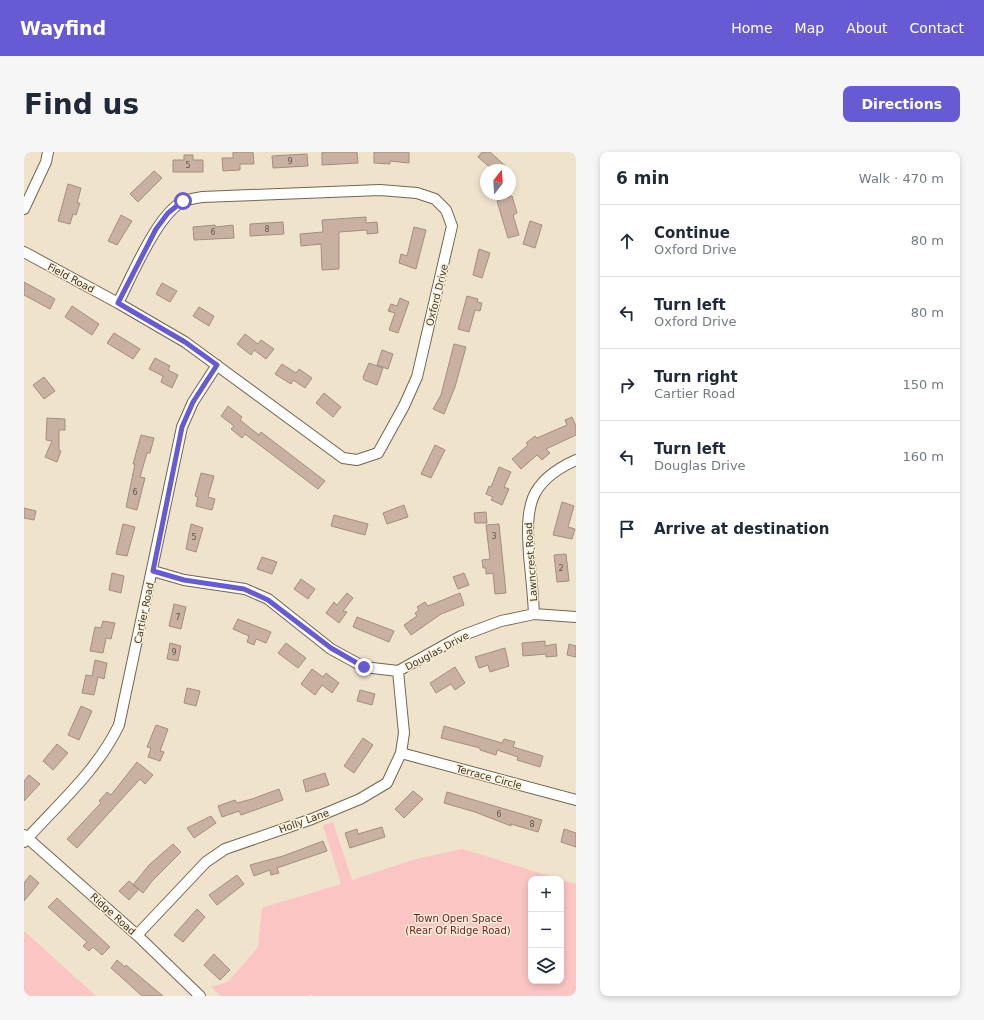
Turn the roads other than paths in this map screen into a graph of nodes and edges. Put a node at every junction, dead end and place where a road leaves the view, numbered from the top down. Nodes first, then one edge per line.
1 (48, 152) edge
2 (24, 209) edge
3 (24, 252) edge
4 (118, 303) junction
5 (217, 365) junction
6 (576, 460) edge
7 (153, 571) junction
8 (534, 614) junction
9 (576, 617) edge
10 (398, 671) junction
11 (401, 753) junction
12 (576, 800) edge
13 (25, 838) edge
14 (137, 935) junction
15 (200, 996) edge

1 - 2 street
3 - 4 street, Field Road
4 - 5 street, Oxford Drive
4 - 5 street, Oxford Drive
5 - 7 street, Cartier Road
6 - 8 street, Lawncrest Road
7 - 10 street, Douglas Drive
7 - 13 street, Cartier Road
8 - 9 street, Douglas Drive
8 - 10 street, Douglas Drive
10 - 11 street, Holly Lane
11 - 12 street, Terrace Circle
11 - 14 street, Holly Lane
13 - 14 street, Ridge Road
14 - 15 street, Ridge Road

